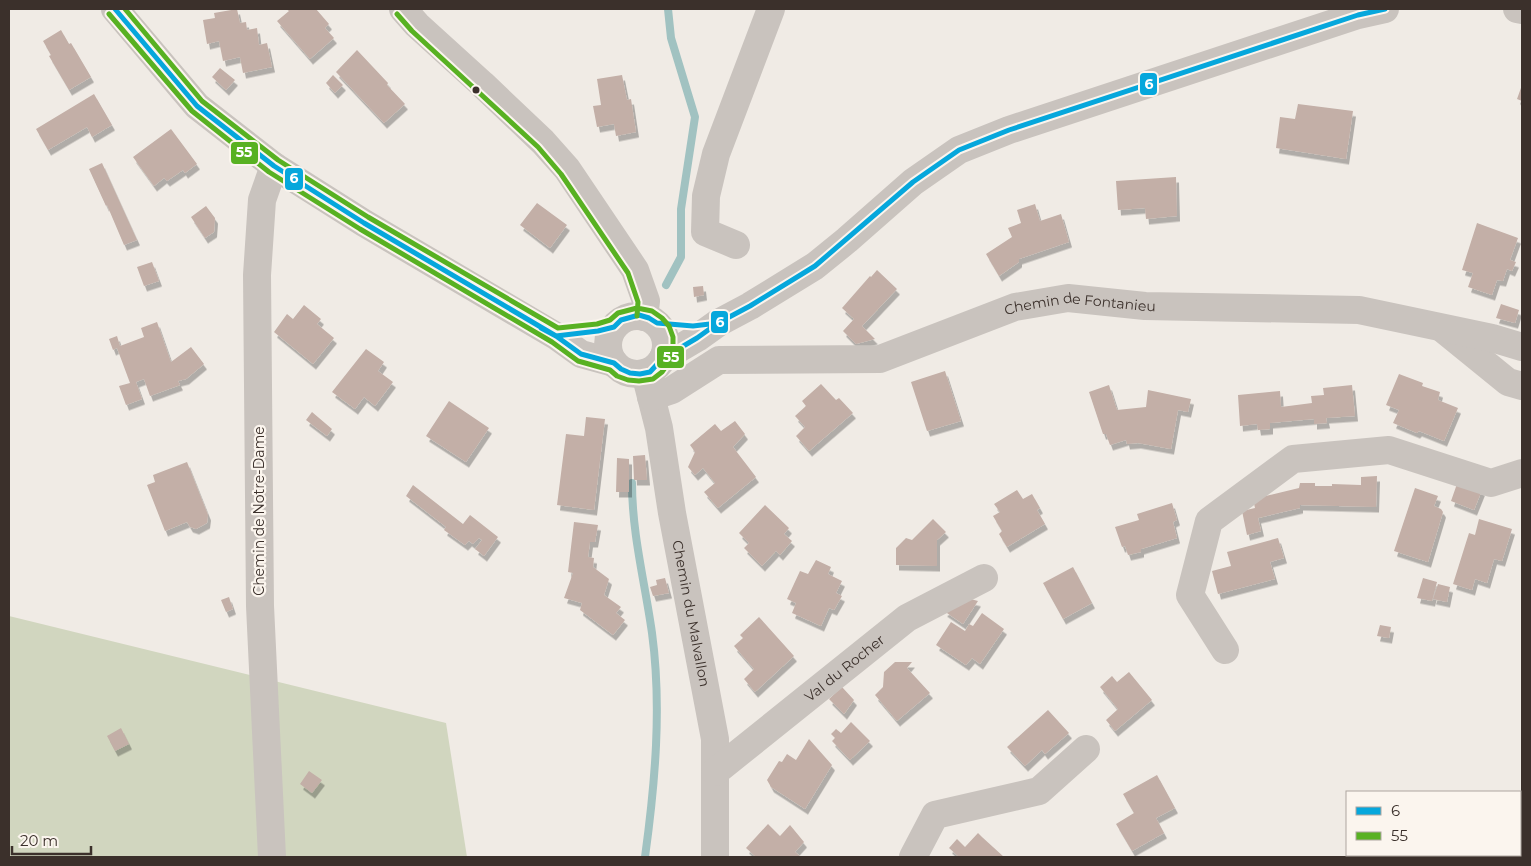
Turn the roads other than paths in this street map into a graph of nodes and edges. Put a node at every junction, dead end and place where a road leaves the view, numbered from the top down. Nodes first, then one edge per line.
1 (115, 9) edge
2 (404, 9) edge
3 (771, 9) edge
4 (1385, 9) edge
5 (1517, 9) edge
6 (1522, 10) edge
7 (274, 166) junction
8 (736, 245) dead end
9 (650, 320) junction
10 (718, 323) junction
11 (614, 327) junction
12 (1441, 327) junction
13 (556, 336) junction
14 (1522, 347) edge
15 (614, 363) junction
16 (653, 376) junction
17 (1522, 386) edge
18 (1522, 473) edge
19 (984, 578) dead end
20 (1225, 650) dead end
21 (1086, 749) dead end
22 (715, 772) junction
23 (272, 857) edge
24 (714, 857) edge
25 (913, 857) edge

1 - 7 street
2 - 9 street
3 - 8 street
4 - 10 street
5 - 6 street
7 - 13 street
7 - 23 street, Chemin de Notre-Dame
9 - 10 street
9 - 11 street
9 - 16 street
10 - 16 street
11 - 13 street
11 - 15 street
12 - 14 street, Chemin de Fontanieu
12 - 16 street, Chemin de Fontanieu
12 - 17 street
13 - 15 street
15 - 16 street
16 - 22 street, Chemin du Malvallon
18 - 20 street
19 - 22 street, Val du Rocher
21 - 25 street
22 - 24 street, Chemin du Malvallon

